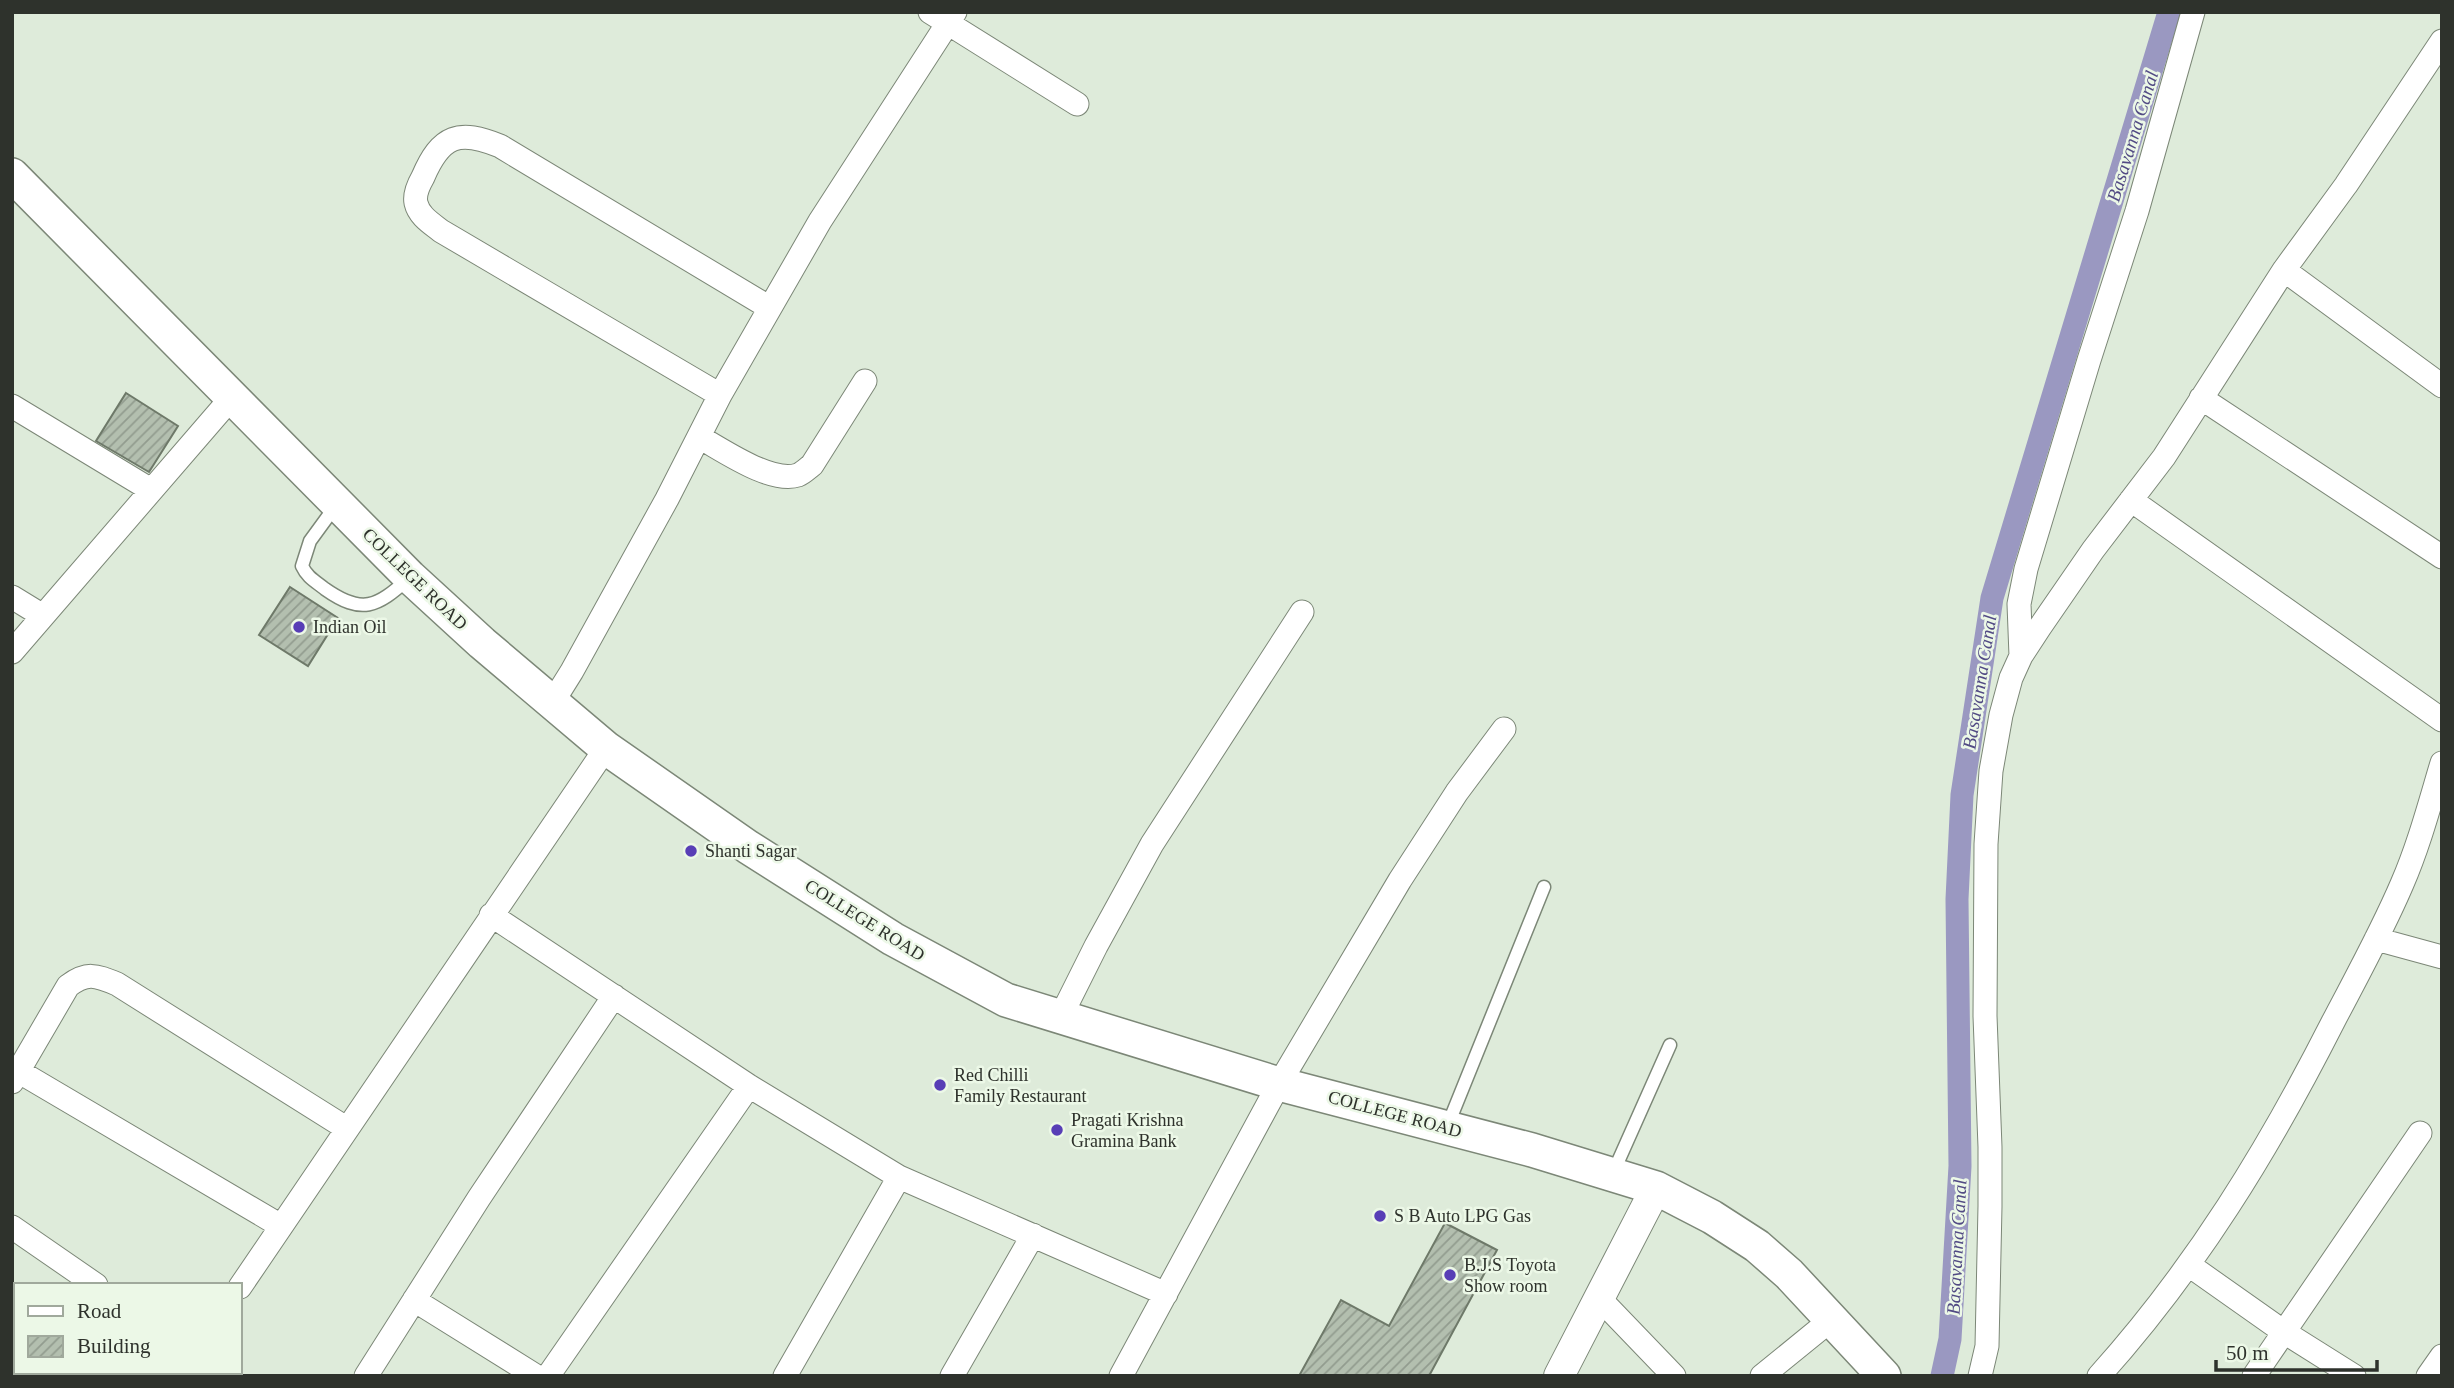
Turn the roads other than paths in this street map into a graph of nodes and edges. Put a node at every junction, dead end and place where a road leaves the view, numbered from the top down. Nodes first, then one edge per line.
1 (2193, 12) edge
2 (944, 16) edge
3 (2442, 41) edge
4 (1076, 104) dead end
5 (12, 175) edge
6 (2284, 270) junction
7 (770, 308) junction
8 (865, 380) dead end
9 (2442, 386) edge
10 (720, 395) junction
11 (233, 396) junction
12 (2201, 398) junction
13 (12, 407) edge
14 (699, 437) junction
15 (151, 490) junction
16 (2131, 500) junction
17 (337, 504) junction
18 (2442, 557) edge
19 (410, 577) junction
20 (12, 597) edge
21 (1302, 612) dead end
22 (43, 616) junction
23 (12, 652) edge
24 (2021, 656) junction
25 (552, 703) junction
26 (2442, 720) edge
27 (1504, 729) dead end
28 (606, 748) junction
29 (2442, 763) edge
30 (1544, 887) dead end
31 (491, 915) junction
32 (2376, 939) junction
33 (2442, 957) edge
34 (614, 996) junction
35 (1060, 1018) junction
36 (1670, 1045) dead end
37 (15, 1077) edge
38 (1279, 1084) junction
39 (750, 1086) junction
40 (346, 1128) junction
41 (1447, 1128) junction
42 (2420, 1133) dead end
43 (1612, 1175) junction
44 (899, 1177) junction
45 (1656, 1188) junction
46 (281, 1226) junction
47 (12, 1227) edge
48 (1033, 1235) junction
49 (2189, 1265) junction
50 (93, 1283) edge
51 (242, 1284) edge
52 (1166, 1294) junction
53 (1599, 1298) junction
54 (414, 1300) junction
55 (1832, 1319) junction
56 (2284, 1332) junction
57 (2442, 1356) edge
58 (366, 1376) edge
59 (536, 1376) edge
60 (548, 1376) edge
61 (785, 1376) edge
62 (952, 1376) edge
63 (1121, 1376) edge
64 (1559, 1376) edge
65 (1674, 1376) edge
66 (1762, 1376) edge
67 (1884, 1376) edge
68 (1980, 1376) edge
69 (2099, 1376) edge
70 (2254, 1376) edge
71 (2354, 1376) edge
72 (2428, 1376) edge

1 - 24 street
2 - 4 street
2 - 7 street
3 - 6 street
5 - 11 main road, COLLEGE ROAD
6 - 9 street
6 - 12 street
7 - 10 street
7 - 10 street
8 - 14 street
10 - 14 street
11 - 15 street
11 - 17 main road, COLLEGE ROAD
12 - 16 street
12 - 18 street
13 - 15 street
14 - 25 street
15 - 22 street
16 - 24 street
16 - 26 street
17 - 19 main road, COLLEGE ROAD
17 - 19 lane
19 - 25 main road, COLLEGE ROAD
20 - 22 street
21 - 35 street
22 - 23 street
24 - 68 street
25 - 28 main road, COLLEGE ROAD
27 - 38 street
28 - 31 street
28 - 35 main road, COLLEGE ROAD
29 - 32 street
30 - 41 lane
31 - 34 street
31 - 40 street
32 - 33 street
32 - 49 street
34 - 39 street
34 - 54 street
35 - 38 main road, COLLEGE ROAD
36 - 43 lane
37 - 40 street
37 - 46 street
38 - 41 main road, COLLEGE ROAD
38 - 52 street
39 - 44 street
39 - 60 street
40 - 46 street
41 - 43 main road, COLLEGE ROAD
42 - 56 street
43 - 45 main road, COLLEGE ROAD
44 - 48 street
44 - 61 street
45 - 53 street
45 - 55 main road, COLLEGE ROAD
46 - 51 street
47 - 50 street
48 - 52 street
48 - 62 street
49 - 56 street
49 - 69 street
52 - 63 street
53 - 64 street
53 - 65 street
54 - 58 street
54 - 59 street
55 - 66 street
55 - 67 main road, COLLEGE ROAD
56 - 70 street
56 - 71 street
57 - 72 street

